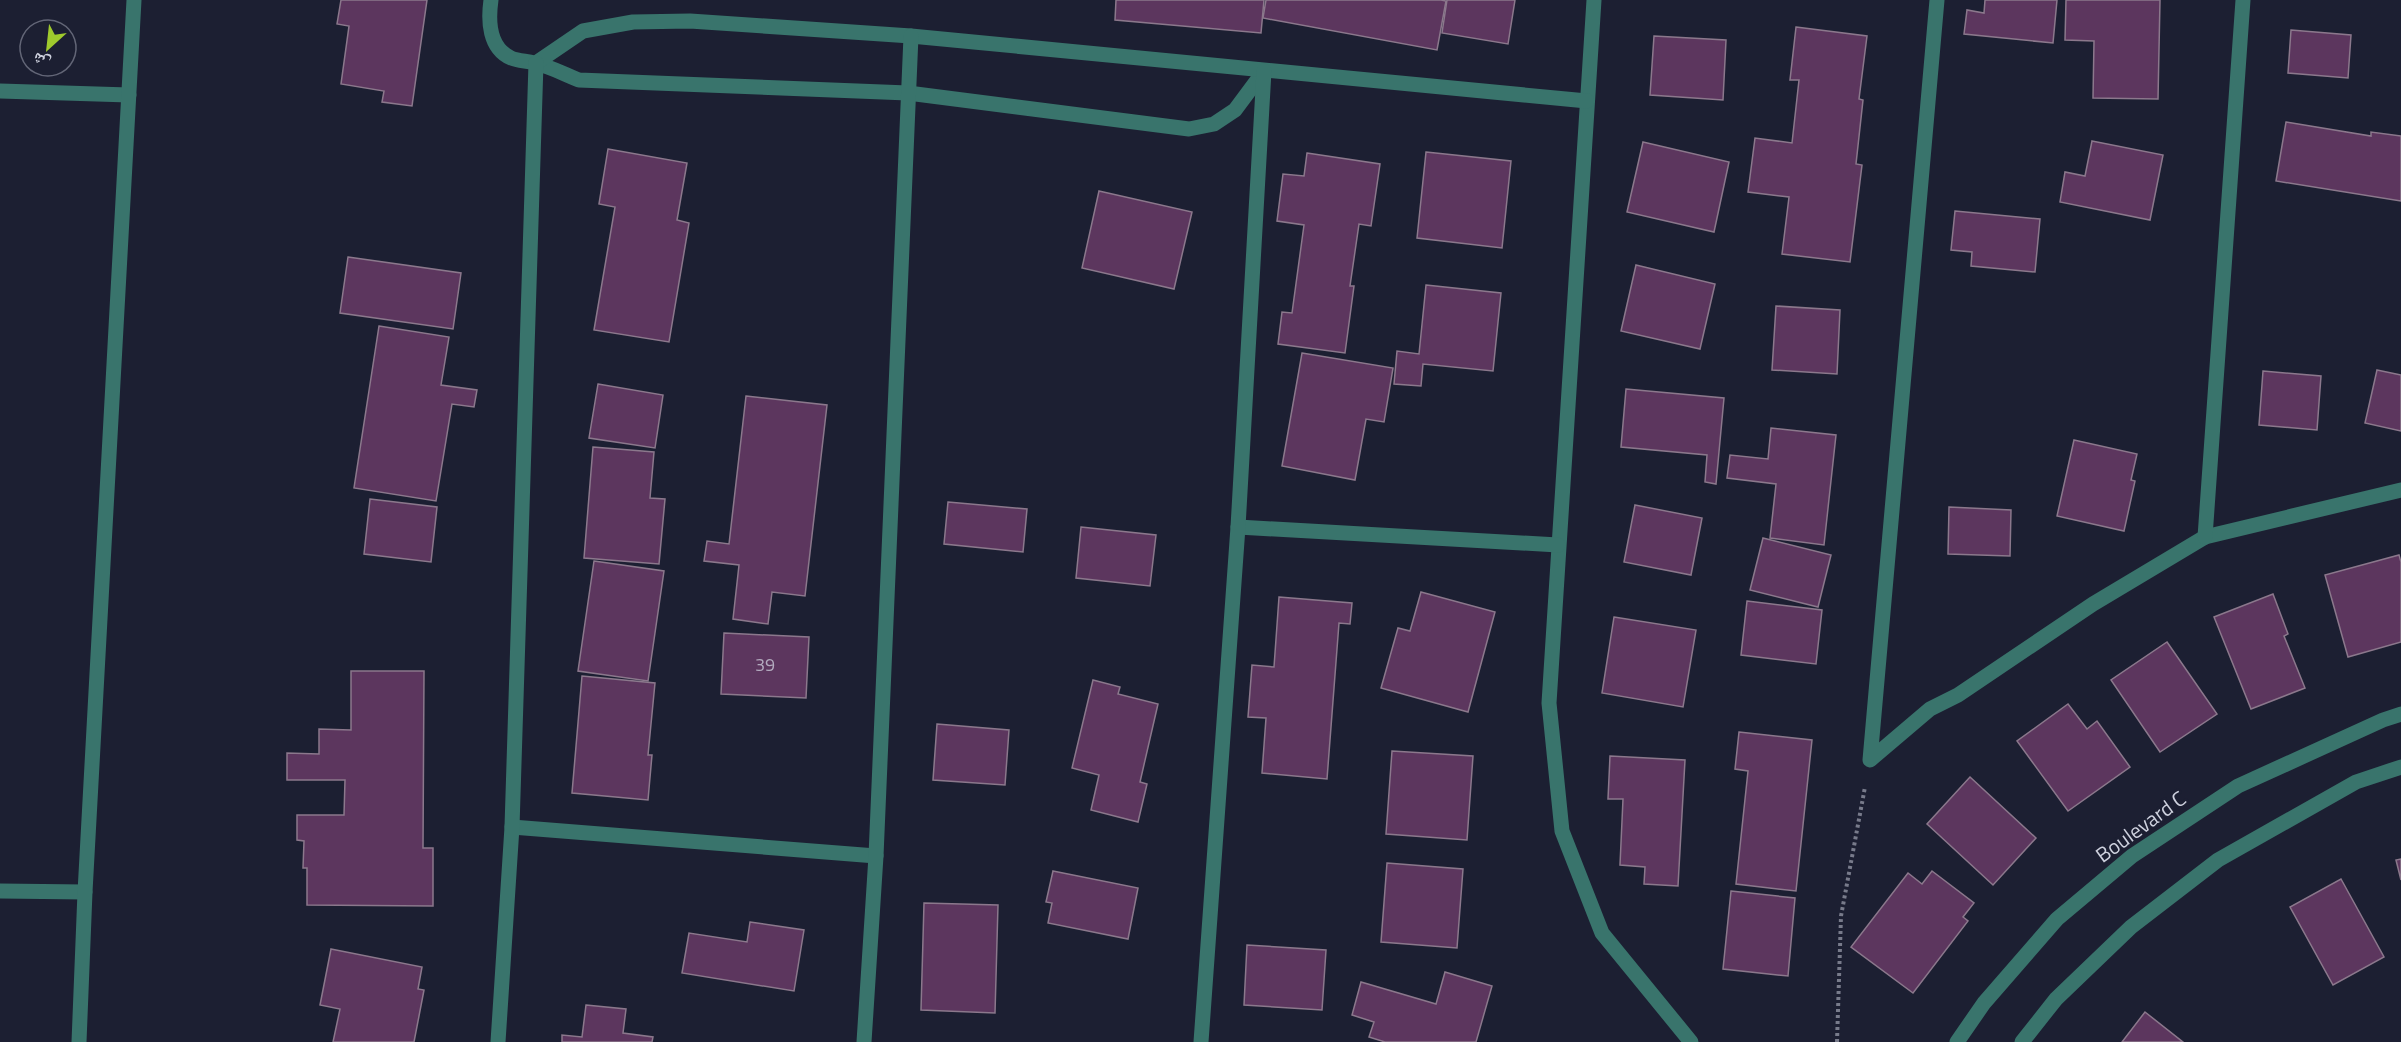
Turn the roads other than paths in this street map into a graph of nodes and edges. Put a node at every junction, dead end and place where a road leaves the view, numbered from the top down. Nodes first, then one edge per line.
1 (134, 0) edge
2 (491, 0) edge
3 (1594, 0) edge
4 (1937, 0) edge
5 (2243, 0) edge
6 (911, 36) junction
7 (536, 63) junction
8 (1264, 71) junction
9 (0, 91) edge
10 (908, 93) junction
11 (129, 95) junction
12 (1587, 101) junction
13 (2401, 490) edge
14 (1238, 527) junction
15 (2205, 537) junction
16 (1558, 545) junction
17 (2401, 714) edge
18 (2401, 767) edge
19 (512, 827) junction
20 (876, 855) junction
21 (0, 891) edge
22 (85, 892) junction
23 (79, 1042) edge
24 (498, 1042) edge
25 (864, 1042) edge
26 (1201, 1042) edge
27 (1690, 1042) edge
28 (1957, 1042) edge
29 (2022, 1042) edge

1 - 11 street
2 - 7 street
3 - 12 street
4 - 15 street
5 - 15 street
6 - 7 street
6 - 8 street
6 - 10 street
7 - 10 street
7 - 19 street
8 - 10 street
8 - 12 street
8 - 14 street
9 - 11 street
10 - 20 street
11 - 22 street
12 - 16 street
13 - 15 street
14 - 16 street
14 - 26 street
16 - 27 street
17 - 28 street, Boulevard C
18 - 29 street
19 - 20 street
19 - 24 street
20 - 25 street
21 - 22 street
22 - 23 street

